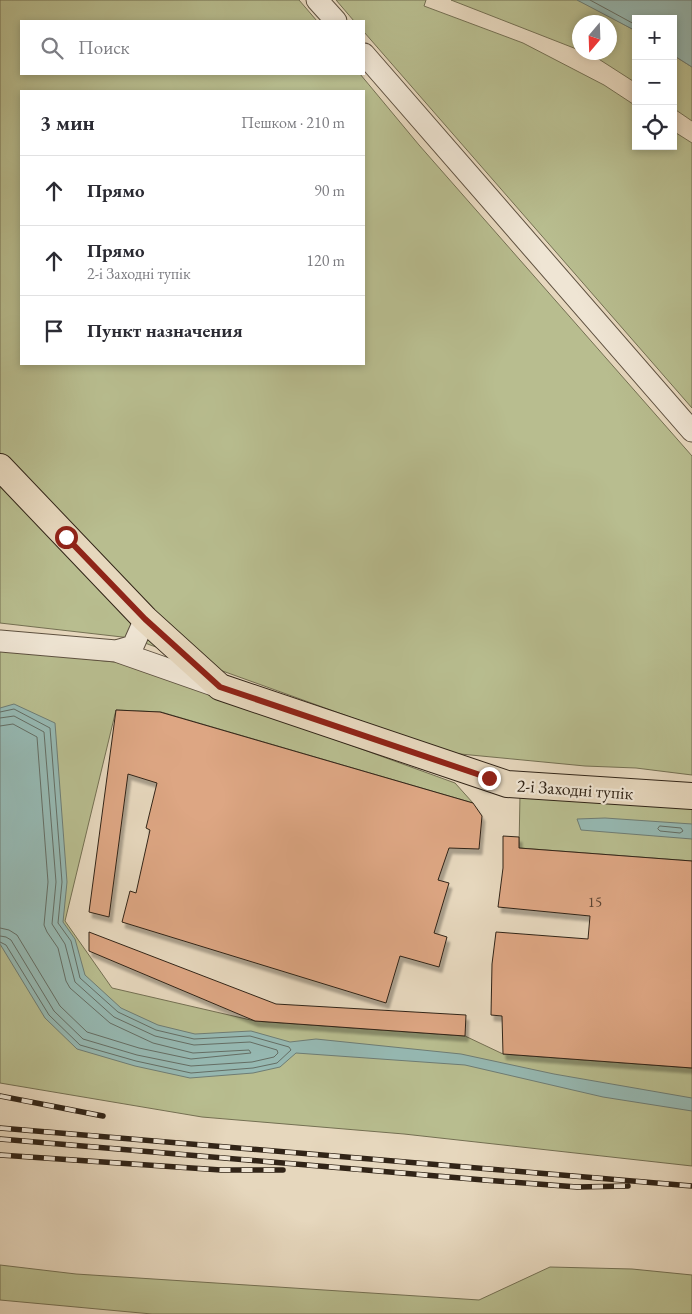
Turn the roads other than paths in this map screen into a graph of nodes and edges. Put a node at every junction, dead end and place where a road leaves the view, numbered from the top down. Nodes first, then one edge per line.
1 (317, 0) edge
2 (335, 20) edge
3 (365, 55) edge
4 (692, 432) edge
5 (0, 467) edge
6 (145, 619) junction
7 (0, 641) edge
8 (116, 651) junction
9 (220, 687) junction
10 (692, 796) edge

1 - 2 street
3 - 4 street
5 - 6 main road
6 - 8 street
6 - 9 main road
7 - 8 street, 2-і Заходні тупік
8 - 9 street, 2-і Заходні тупік
9 - 10 main road, 2-і Заходні тупік

